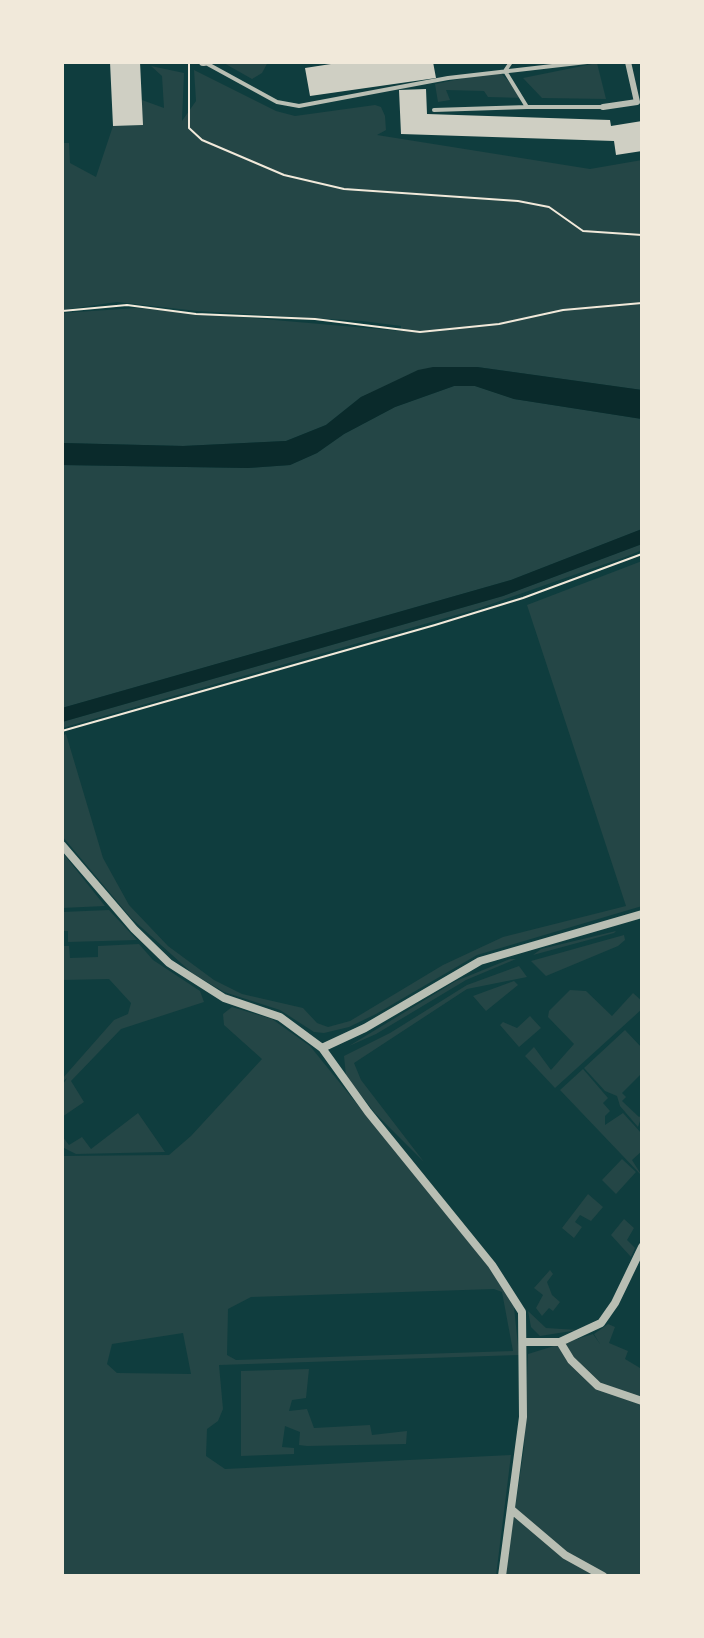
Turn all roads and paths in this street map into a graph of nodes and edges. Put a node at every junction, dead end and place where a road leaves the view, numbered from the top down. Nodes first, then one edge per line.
1 (189, 62) edge
2 (204, 62) edge
3 (511, 62) edge
4 (587, 62) edge
5 (628, 62) edge
6 (505, 71) junction
7 (527, 107) junction
8 (603, 107) joint
9 (434, 110) dead end
10 (642, 235) edge
11 (642, 303) edge
12 (62, 311) edge
13 (642, 554) edge
14 (62, 731) edge
15 (62, 845) edge
16 (642, 914) edge
17 (322, 1048) junction
18 (642, 1247) edge
19 (524, 1342) junction
20 (560, 1342) junction
21 (642, 1401) edge
22 (512, 1510) junction
23 (502, 1576) edge
24 (603, 1576) edge

1 - 10 path
2 - 6 lane
3 - 6 lane
4 - 6 lane
5 - 8 street
6 - 7 lane
7 - 8 lane
7 - 9 lane
11 - 12 path
13 - 14 path
15 - 17 street
16 - 17 street
17 - 19 street
18 - 20 street
19 - 20 street
19 - 22 street
20 - 21 street
22 - 23 street
22 - 24 street

